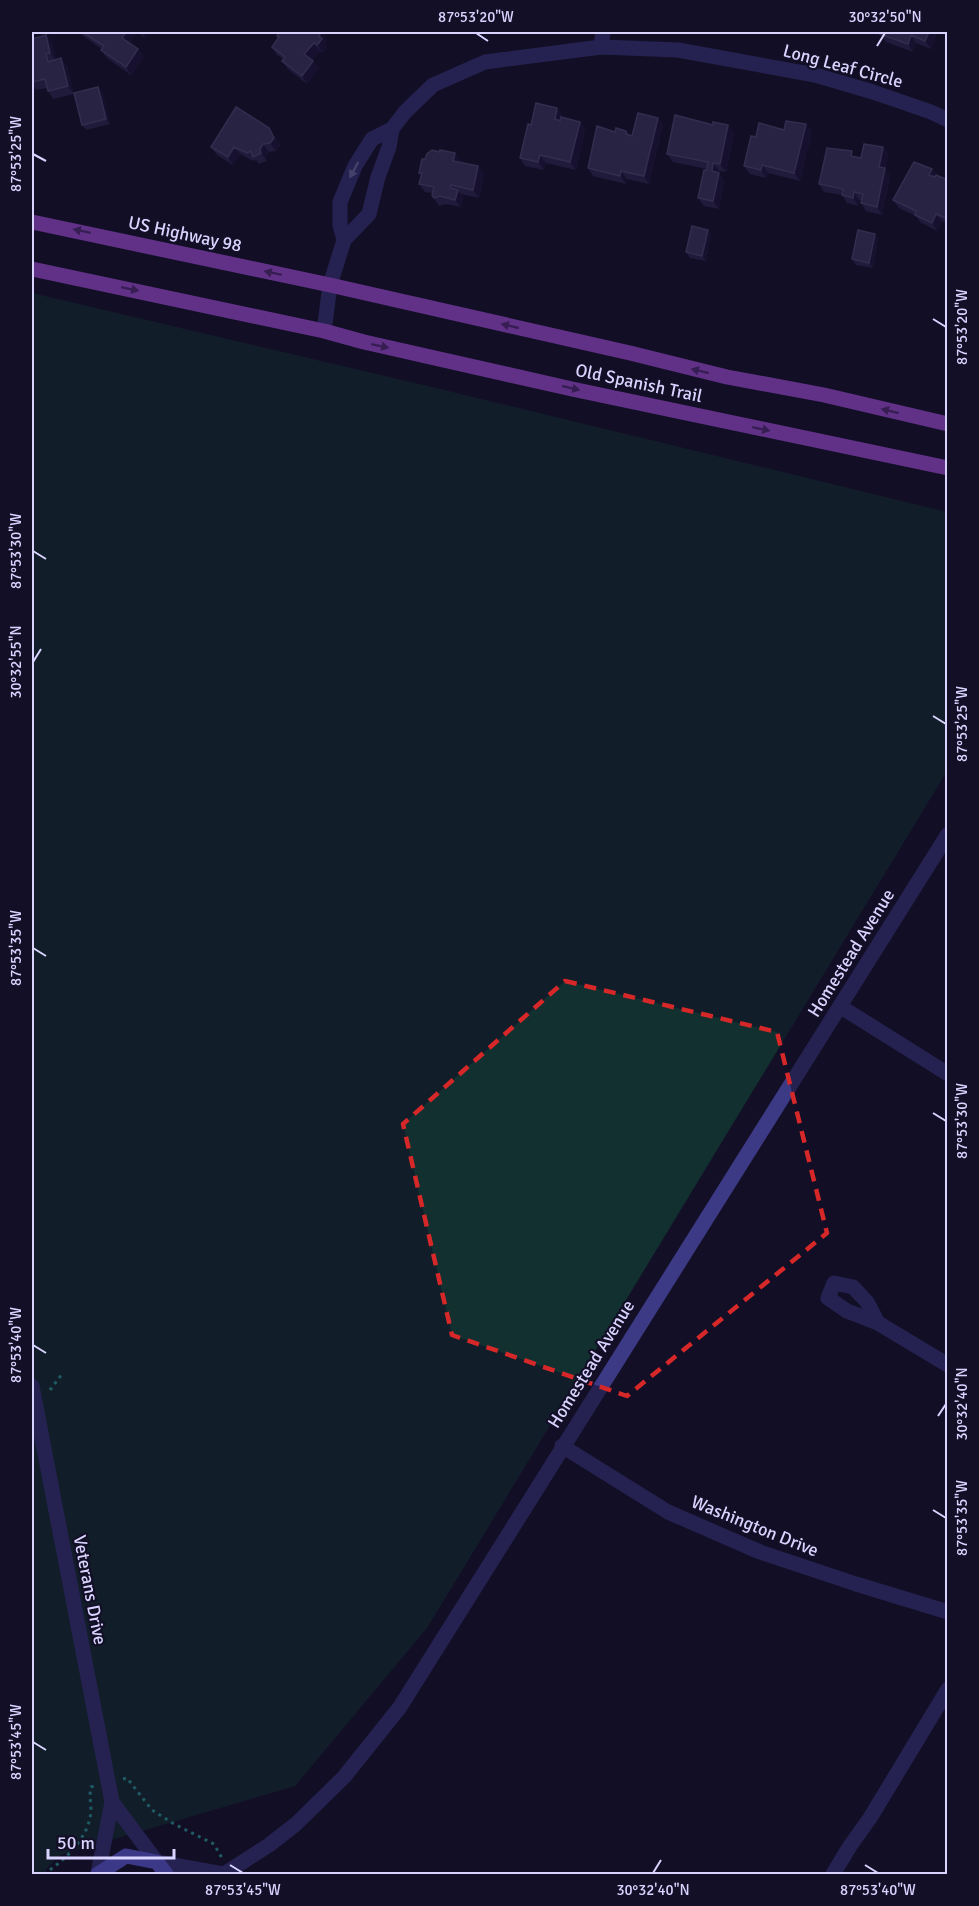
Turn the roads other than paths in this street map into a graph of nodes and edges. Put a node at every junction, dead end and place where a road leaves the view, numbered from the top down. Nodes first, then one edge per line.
1 (602, 39) edge
2 (948, 120) edge
3 (392, 129) junction
4 (32, 222) edge
5 (345, 240) junction
6 (32, 269) edge
7 (330, 285) junction
8 (324, 331) junction
9 (948, 424) edge
10 (948, 468) edge
11 (948, 834) edge
12 (841, 1006) junction
13 (948, 1074) edge
14 (878, 1323) dead end
15 (948, 1365) edge
16 (32, 1386) edge
17 (562, 1446) junction
18 (948, 1612) edge
19 (948, 1689) edge
20 (112, 1802) junction
21 (157, 1862) junction
22 (835, 1871) edge
23 (98, 1874) edge
24 (166, 1875) edge
25 (223, 1875) edge

1 - 2 street, Long Leaf Circle
1 - 3 street, Long Leaf Circle
3 - 5 street, Long Leaf Circle
3 -> 5 street, Long Leaf Circle
7 -> 4 main road, US Highway 98
5 - 7 street, Long Leaf Circle
6 -> 8 main road
7 - 8 street, Long Leaf Circle
9 -> 7 main road, Old Spanish Trail
8 -> 10 main road, Old Spanish Trail
11 - 12 street, Homestead Avenue
12 - 13 street
12 - 17 street, Homestead Avenue
14 - 15 street
16 - 20 street, Veterans Drive
17 - 18 street, Washington Drive
17 - 25 street, Homestead Avenue
19 - 22 street
20 - 21 street, Veterans Drive
20 - 23 street, Veterans Drive
21 - 23 main road
21 - 24 main road
21 - 25 street, Homestead Avenue

